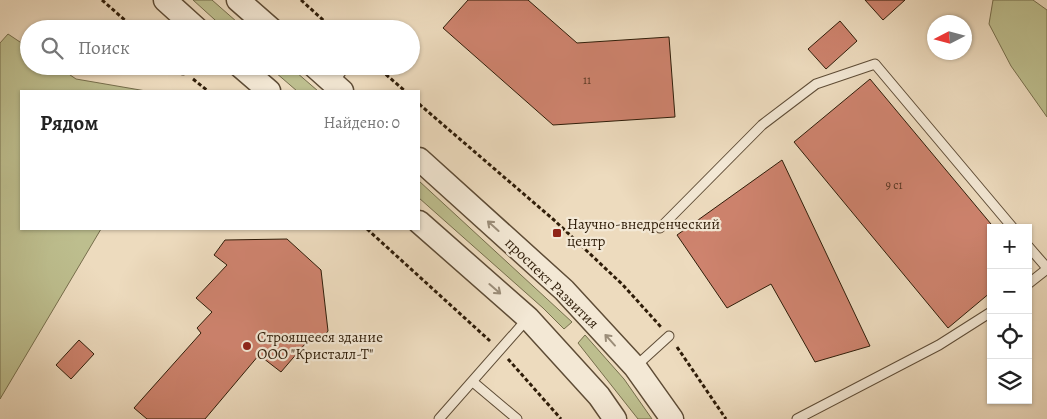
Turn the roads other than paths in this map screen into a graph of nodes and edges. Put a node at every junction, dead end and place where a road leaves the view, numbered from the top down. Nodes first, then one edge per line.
1 (165, 0) edge
2 (248, 6) edge
3 (188, 20) edge
4 (262, 20) edge
5 (250, 75) edge
6 (268, 90) edge
7 (420, 160) edge
8 (420, 223) edge
9 (1010, 224) edge
10 (660, 228) dead end
11 (1032, 251) edge
12 (1047, 268) edge
13 (1032, 281) edge
14 (988, 314) edge
15 (528, 318) junction
16 (669, 336) road end
17 (635, 367) junction
18 (473, 382) junction
19 (439, 419) edge
20 (517, 419) edge
21 (615, 419) edge
22 (672, 419) edge
23 (797, 419) edge

1 - 3 street
2 - 4 street
5 - 6 street
17 -> 7 street, проспект Развития
8 -> 15 street
9 - 10 lane
11 - 12 lane
12 - 13 lane
14 - 23 lane
15 - 18 lane
15 - 21 street
16 - 17 lane
17 - 22 street, проспект Развития
18 - 19 lane
18 - 20 lane

